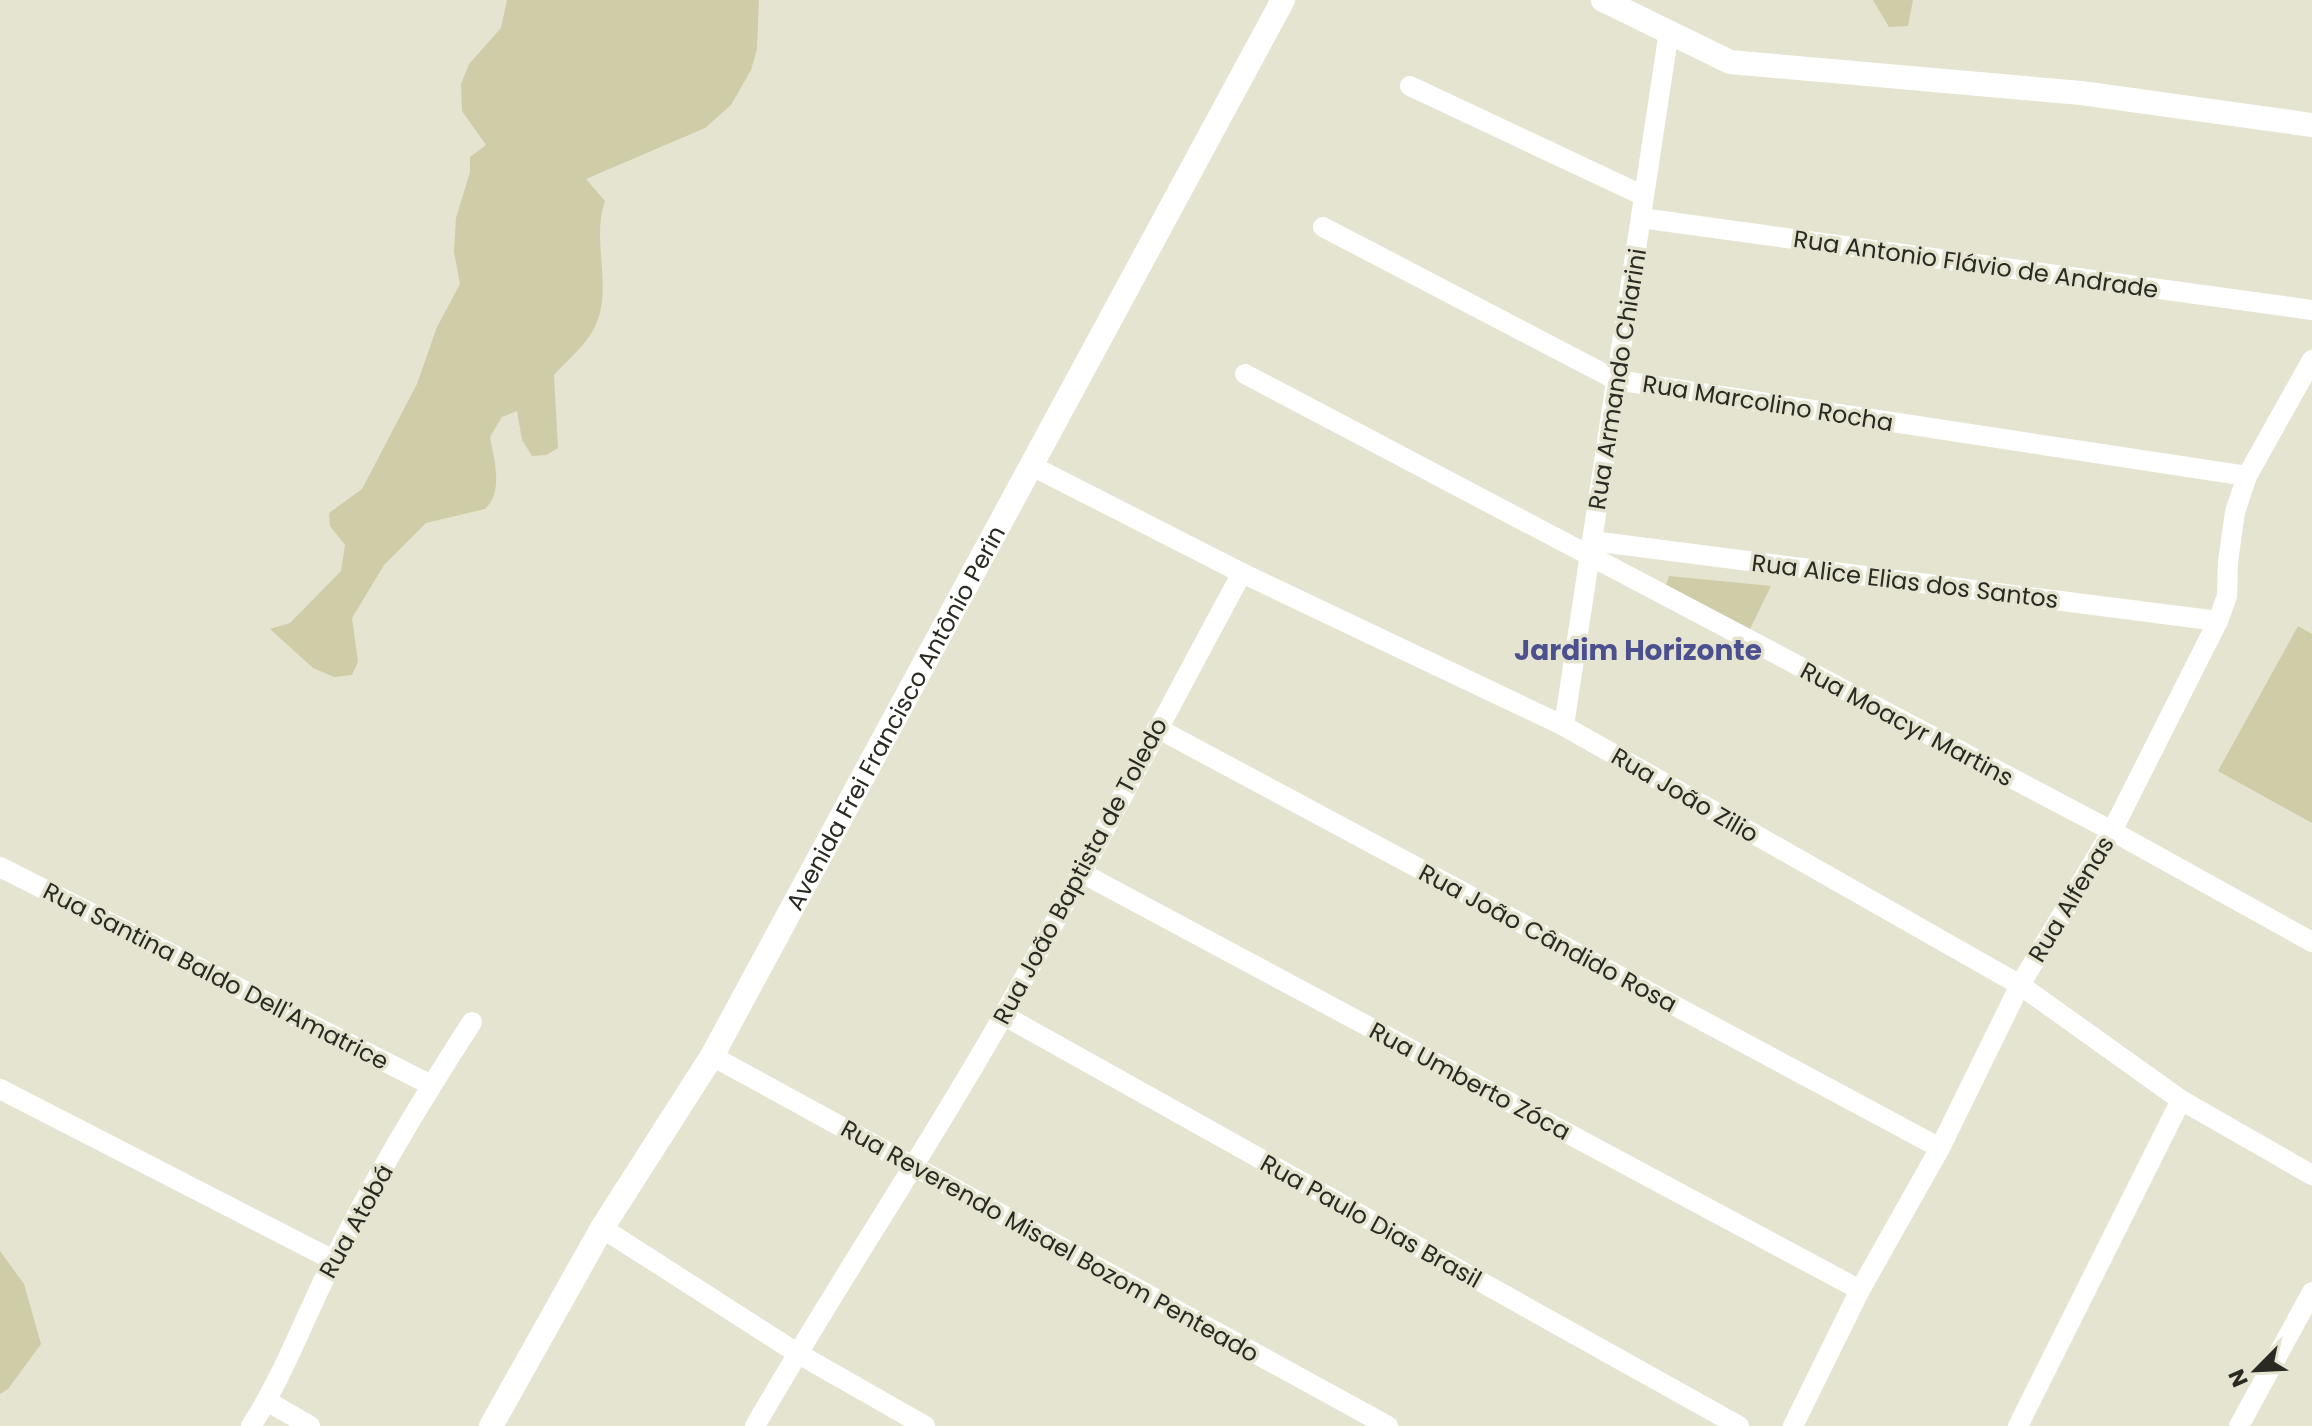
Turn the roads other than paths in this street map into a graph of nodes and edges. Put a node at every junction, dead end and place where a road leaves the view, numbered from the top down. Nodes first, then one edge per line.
1 (1283, 0) edge
2 (1603, 0) edge
3 (1669, 31) junction
4 (1410, 86) dead end
5 (2312, 125) edge
6 (1644, 196) junction
7 (1641, 218) junction
8 (1323, 227) dead end
9 (2312, 310) edge
10 (2312, 360) edge
11 (1245, 374) dead end
12 (1616, 380) junction
13 (1030, 465) junction
14 (2247, 476) junction
15 (1591, 549) junction
16 (1242, 573) junction
17 (2218, 621) junction
18 (1564, 726) junction
19 (1157, 728) junction
20 (2112, 831) junction
21 (0, 867) edge
22 (1080, 872) junction
23 (2312, 942) edge
24 (2020, 985) junction
25 (1003, 1015) junction
26 (472, 1022) dead end
27 (712, 1056) junction
28 (431, 1085) junction
29 (0, 1089) edge
30 (2181, 1100) junction
31 (1940, 1148) junction
32 (914, 1167) junction
33 (2312, 1175) edge
34 (602, 1228) junction
35 (333, 1260) junction
36 (1860, 1290) junction
37 (2312, 1292) edge
38 (797, 1353) junction
39 (267, 1401) junction
40 (251, 1426) edge
41 (310, 1426) edge
42 (491, 1426) edge
43 (755, 1426) edge
44 (925, 1426) edge
45 (1388, 1426) edge
46 (1739, 1426) edge
47 (1793, 1426) edge
48 (2018, 1426) edge
49 (2239, 1426) edge

1 - 13 street, Avenida Frei Francisco Antônio Perin
2 - 3 street
3 - 5 street
3 - 6 street, Rua Armando Chiarini
4 - 6 street
6 - 7 street, Rua Armando Chiarini
7 - 9 street, Rua Antonio Flávio de Andrade
7 - 12 street, Rua Armando Chiarini
8 - 12 street, Rua Marcolino Rocha
10 - 14 street, Rua Alfenas
11 - 15 street, Rua Moacyr Martins
12 - 14 street, Rua Marcolino Rocha
12 - 15 street, Rua Armando Chiarini
13 - 16 street, Rua João Zilio
13 - 27 street, Avenida Frei Francisco Antônio Perin
14 - 17 street, Rua Alfenas
15 - 17 street, Rua Alice Elias dos Santos
15 - 18 street, Rua Armando Chiarini
15 - 20 street, Rua Moacyr Martins
16 - 18 street, Rua João Zilio
16 - 19 street, Rua João Baptista de Toledo
17 - 20 street, Rua Alfenas
18 - 24 street, Rua João Zilio
19 - 22 street, Rua João Baptista de Toledo
19 - 31 street, Rua João Cândido Rosa
20 - 23 street, Rua Moacyr Martins
20 - 24 street, Rua Alfenas
21 - 28 street, Rua Santina Baldo Dell'Amatrice
22 - 25 street, Rua João Baptista de Toledo
22 - 36 street, Rua Umberto Zóca
24 - 30 street, Rua João Zilio
24 - 31 street, Rua Alfenas
25 - 32 street, Rua João Baptista de Toledo
25 - 46 street, Rua Paulo Dias Brasil
26 - 28 street, Rua Atobá
27 - 32 street, Rua Reverendo Misael Bozom Penteado
27 - 34 street, Avenida Frei Francisco Antônio Perin
28 - 35 street, Rua Atobá
29 - 35 street
30 - 33 street, Rua João Zilio
30 - 48 street
31 - 36 street, Rua Alfenas
32 - 38 street, Rua João Baptista de Toledo
32 - 45 street, Rua Reverendo Misael Bozom Penteado
34 - 38 street
34 - 42 street, Avenida Frei Francisco Antônio Perin
35 - 39 street, Rua Atobá
36 - 47 street, Rua Alfenas
37 - 49 street
38 - 43 street, Rua João Baptista de Toledo
38 - 44 street
39 - 40 street, Rua Atobá
39 - 41 street

